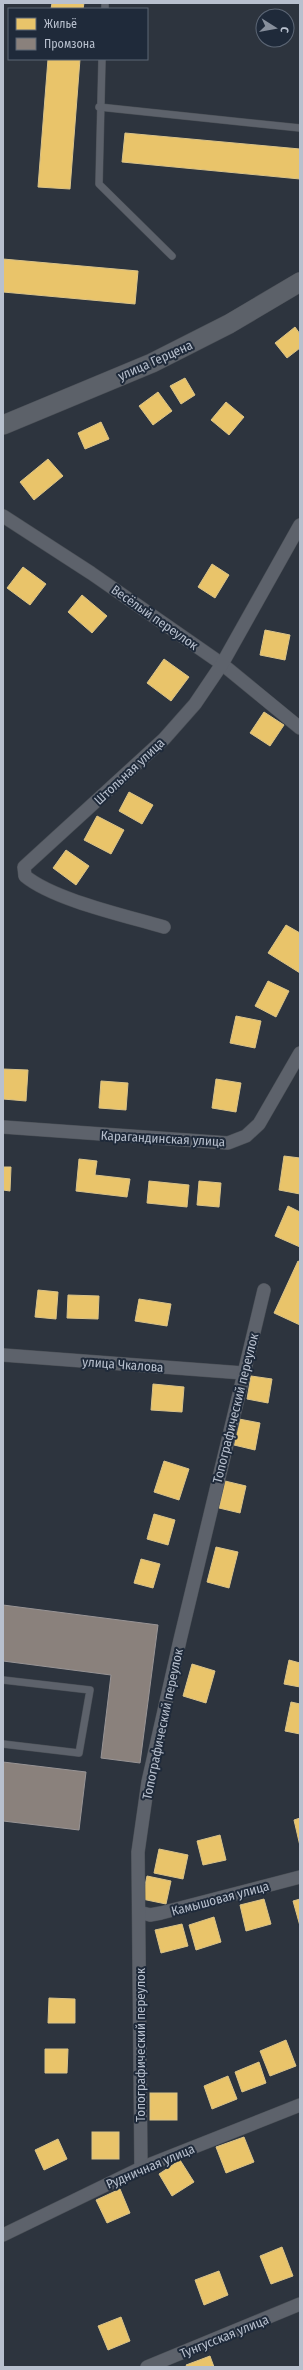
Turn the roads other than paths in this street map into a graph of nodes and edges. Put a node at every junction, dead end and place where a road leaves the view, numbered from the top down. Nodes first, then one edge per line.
1 (102, 60) edge
2 (99, 107) junction
3 (300, 128) edge
4 (172, 256) dead end
5 (300, 282) edge
6 (3, 425) edge
7 (3, 516) edge
8 (300, 525) edge
9 (222, 664) junction
10 (298, 723) edge
11 (164, 927) dead end
12 (300, 1052) edge
13 (3, 1127) edge
14 (264, 1290) dead end
15 (3, 1355) edge
16 (243, 1373) junction
17 (3, 1680) edge
18 (3, 1744) edge
19 (300, 1877) edge
20 (139, 1912) junction
21 (300, 2105) edge
22 (141, 2168) junction
23 (3, 2235) edge
24 (300, 2304) edge
25 (147, 2367) edge

1 - 2 lane
2 - 3 lane
2 - 4 lane
5 - 6 main road, улица Герцена
7 - 9 street, Весёлый переулок
8 - 9 street, Штольная улица
9 - 10 street, Весёлый переулок
9 - 11 street, Штольная улица
12 - 13 street, Карагандинская улица
14 - 16 street, Топографический переулок
15 - 16 street, улица Чкалова
16 - 20 street, Топографический переулок
17 - 18 lane
19 - 20 street, Камышовая улица
20 - 22 street, Топографический переулок
21 - 22 street, Рудничная улица
22 - 23 street, Рудничная улица
24 - 25 street, Тунгусская улица

